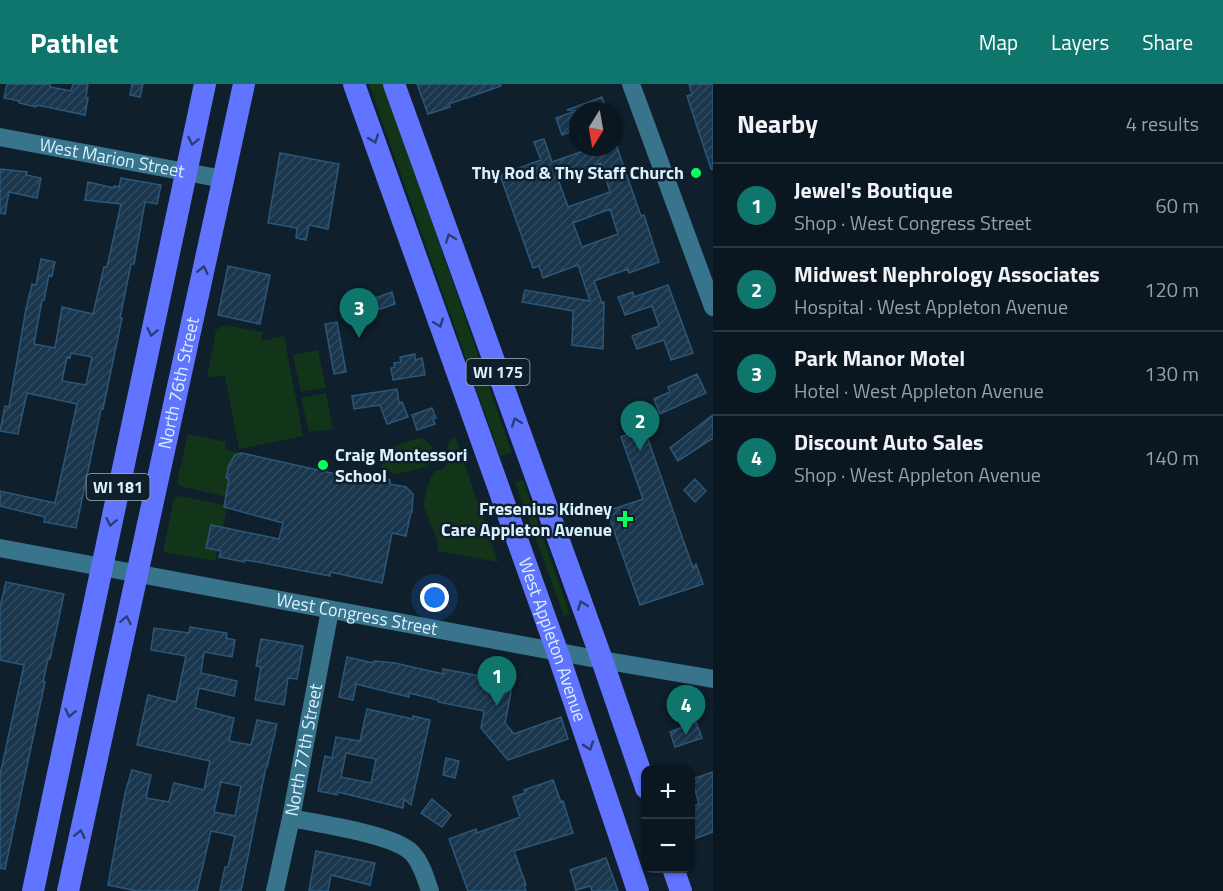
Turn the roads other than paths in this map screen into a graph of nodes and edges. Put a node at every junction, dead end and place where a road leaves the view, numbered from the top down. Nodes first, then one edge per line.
1 (205, 84) edge
2 (244, 84) edge
3 (354, 84) edge
4 (394, 84) edge
5 (631, 84) edge
6 (0, 137) edge
7 (186, 172) junction
8 (224, 179) junction
9 (713, 307) edge
10 (0, 548) edge
11 (101, 566) junction
12 (136, 573) junction
13 (330, 610) junction
14 (557, 651) junction
15 (602, 660) junction
16 (713, 679) edge
17 (641, 776) edge
18 (291, 818) junction
19 (675, 873) edge
20 (33, 891) edge
21 (68, 891) edge
22 (275, 891) edge
23 (430, 891) edge
24 (638, 891) edge
25 (681, 891) edge

1 -> 7 main road, North 76th Street / WI 181
2 - 8 main road, North 76th Street / WI 181
3 -> 14 main road, West Appleton Avenue / WI 175
15 -> 4 main road, WI 175
5 - 9 street
6 - 7 street, West Marion Street
7 - 8 street, West Marion Street
7 -> 11 main road, North 76th Street / WI 181
12 -> 8 main road, North 76th Street / WI 181
10 - 11 street, West Congress Street
11 - 12 street, West Congress Street
11 -> 20 main road, North 76th Street / WI 181
12 - 13 street, West Congress Street
21 -> 12 main road, North 76th Street / WI 181
13 - 14 street, West Congress Street
13 - 18 street, North 77th Street
14 - 15 street, West Congress Street
14 -> 24 main road, West Appleton Avenue / WI 175
15 - 16 street, West Congress Street
15 - 17 main road, WI 175
18 - 22 street, North 77th Street
18 - 23 street
19 - 25 main road

